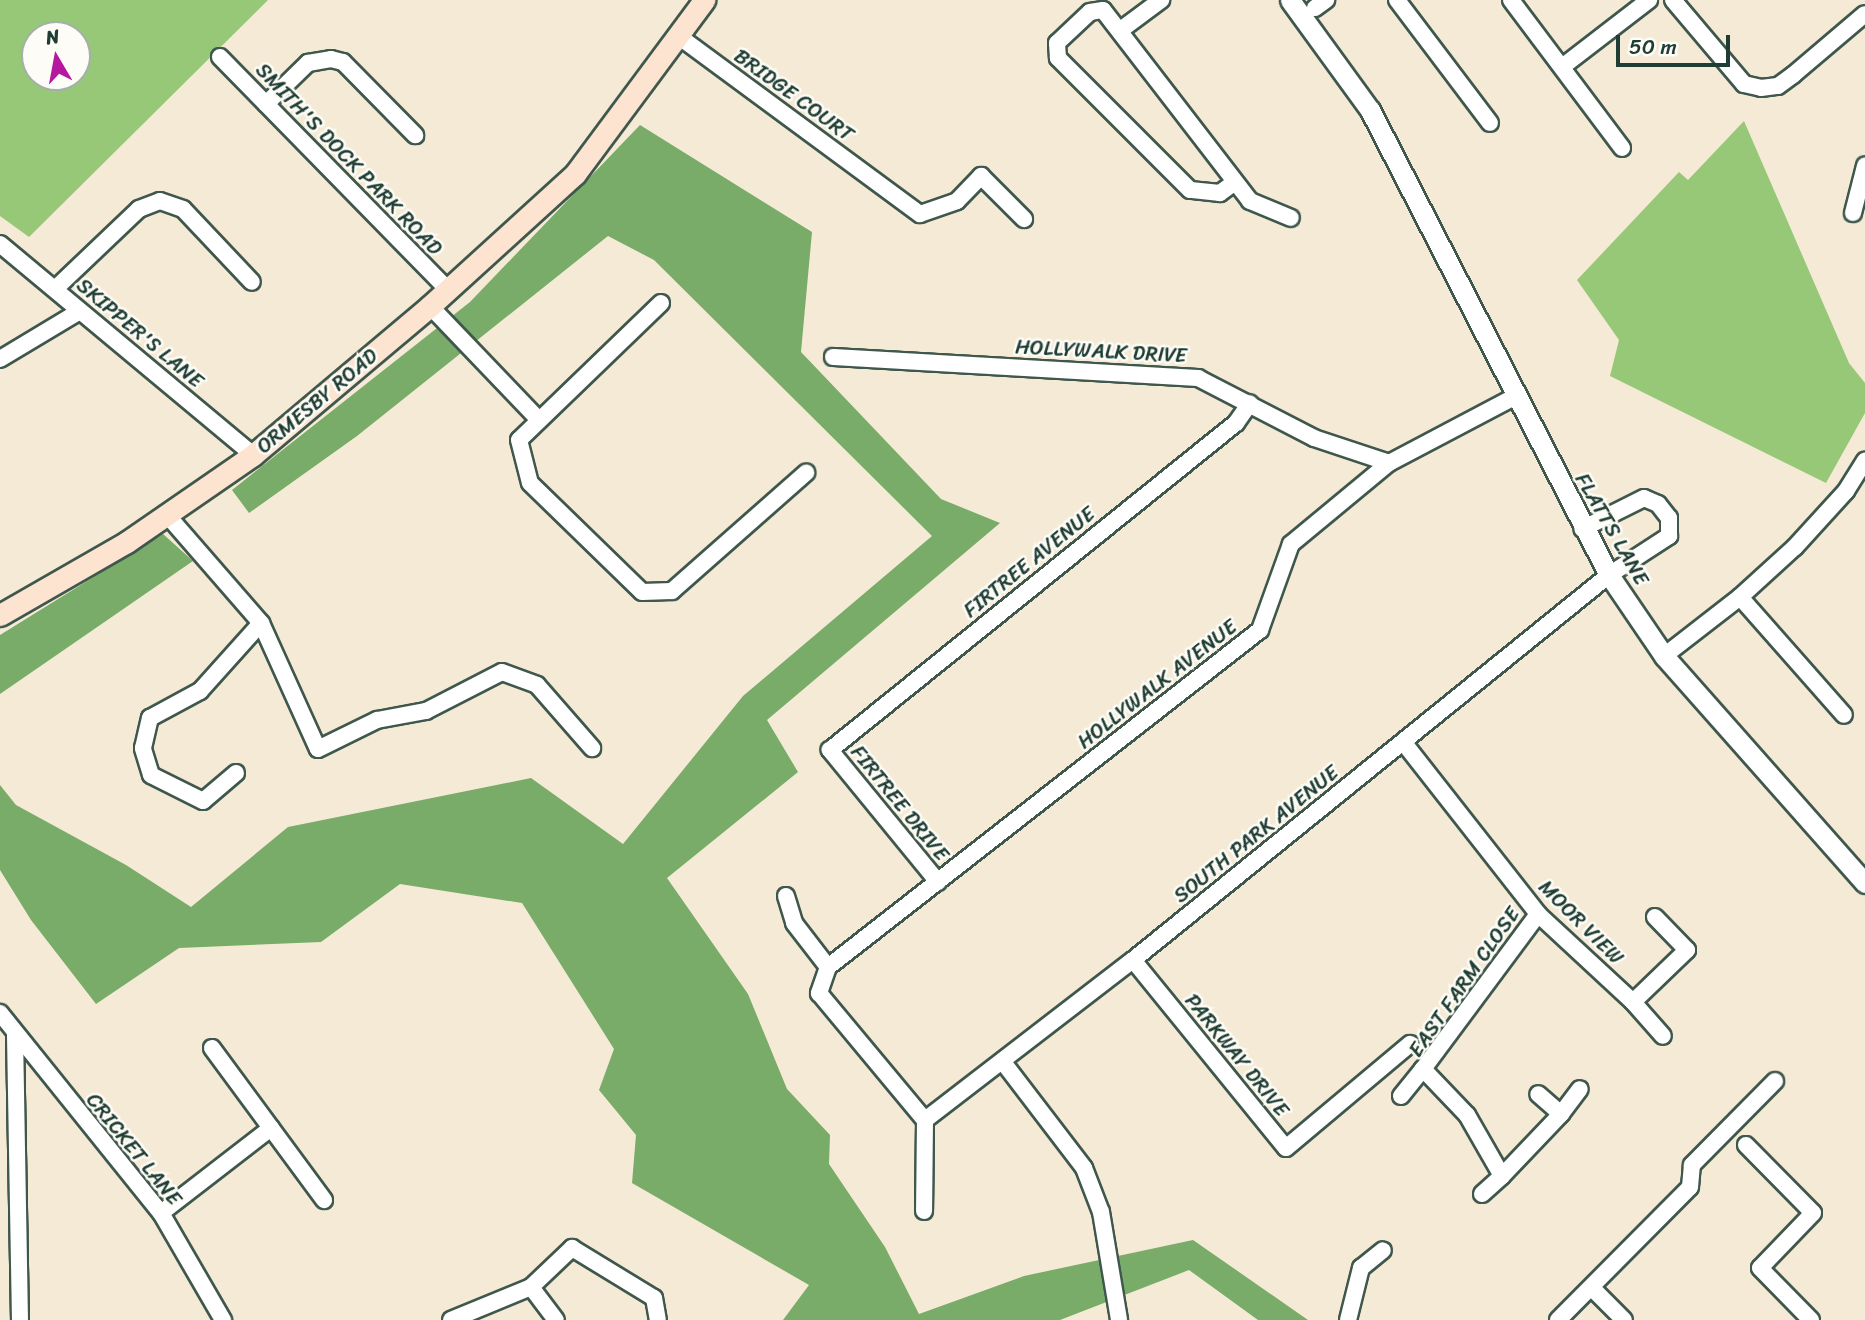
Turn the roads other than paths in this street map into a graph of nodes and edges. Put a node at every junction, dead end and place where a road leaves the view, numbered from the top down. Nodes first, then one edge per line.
1 (704, 0) edge
2 (1161, 0) edge
3 (1290, 0) edge
4 (1397, 0) edge
5 (1511, 0) edge
6 (1650, 0) edge
7 (1674, 0) edge
8 (1865, 14) edge
9 (1122, 29) junction
10 (677, 35) junction
11 (220, 57) dead end
12 (1562, 67) junction
13 (266, 104) junction
14 (1490, 123) dead end
15 (415, 135) dead end
16 (1622, 148) dead end
17 (1865, 166) edge
18 (1235, 182) junction
19 (1853, 213) dead end
20 (1291, 218) dead end
21 (1024, 219) dead end
22 (0, 244) edge
23 (252, 282) dead end
24 (55, 289) junction
25 (448, 290) junction
26 (661, 303) dead end
27 (430, 306) junction
28 (80, 311) junction
29 (833, 358) dead end
30 (0, 359) edge
31 (1516, 396) junction
32 (1250, 402) junction
33 (537, 418) junction
34 (253, 455) junction
35 (1865, 460) edge
36 (1389, 463) junction
37 (806, 473) dead end
38 (168, 516) junction
39 (1583, 528) junction
40 (1609, 575) junction
41 (1741, 597) junction
42 (0, 615) edge
43 (261, 622) junction
44 (1664, 656) junction
45 (1844, 715) dead end
46 (1404, 743) junction
47 (592, 748) dead end
48 (830, 750) joint
49 (236, 773) dead end
50 (938, 883) junction
51 (1865, 883) edge
52 (786, 896) dead end
53 (1538, 914) junction
54 (1655, 917) dead end
55 (1133, 960) junction
56 (828, 967) junction
57 (1633, 1002) junction
58 (0, 1013) edge
59 (15, 1035) junction
60 (1663, 1036) dead end
61 (1410, 1044) dead end
62 (212, 1048) dead end
63 (1003, 1062) junction
64 (1423, 1069) junction
65 (1775, 1081) dead end
66 (1580, 1089) dead end
67 (1538, 1094) dead end
68 (1401, 1096) dead end
69 (1561, 1114) junction
70 (925, 1120) junction
71 (271, 1128) junction
72 (1746, 1145) dead end
73 (1502, 1176) junction
74 (1482, 1194) dead end
75 (324, 1200) dead end
76 (924, 1211) dead end
77 (161, 1213) junction
78 (1383, 1250) dead end
79 (531, 1287) junction
80 (1592, 1288) junction
81 (20, 1320) edge
82 (223, 1320) edge
83 (451, 1320) edge
84 (556, 1320) edge
85 (658, 1320) edge
86 (1119, 1320) edge
87 (1348, 1320) edge
88 (1558, 1320) edge
89 (1624, 1320) edge
90 (1811, 1320) edge

1 - 10 main road, ORMESBY ROAD
2 - 9 street
3 - 31 street, FLATTS LANE
4 - 14 street
5 - 12 street
6 - 12 street
7 - 8 street
9 - 18 street
9 - 18 street
10 - 21 street, BRIDGE COURT
10 - 25 main road, ORMESBY ROAD
11 - 13 street, SMITH'S DOCK PARK ROAD
12 - 16 street
13 - 15 street
13 - 25 street, SMITH'S DOCK PARK ROAD
17 - 19 street
18 - 20 street
22 - 24 street, SKIPPER'S LANE
23 - 24 street
24 - 28 street, SKIPPER'S LANE
25 - 27 main road, ORMESBY ROAD
26 - 33 street
27 - 33 street
27 - 34 main road, ORMESBY ROAD
28 - 30 street
28 - 34 street, SKIPPER'S LANE
29 - 32 street, HOLLYWALK DRIVE
31 - 36 street, HOLLYWALK AVENUE
31 - 39 street, FLATTS LANE
32 - 36 street, HOLLYWALK DRIVE
32 - 48 street, FIRTREE AVENUE
33 - 37 street
34 - 38 main road, ORMESBY ROAD
35 - 41 street
36 - 50 street, HOLLYWALK AVENUE
38 - 42 main road, ORMESBY ROAD
38 - 43 street
39 - 40 street, FLATTS LANE
39 - 40 street, SOUTH PARK AVENUE
40 - 44 street, FLATTS LANE
40 - 46 street, SOUTH PARK AVENUE
41 - 44 street
41 - 45 street
43 - 47 street
43 - 49 street
44 - 51 street, FLATTS LANE
46 - 53 street, MOOR VIEW
46 - 55 street, SOUTH PARK AVENUE
48 - 50 street, FIRTREE DRIVE
50 - 56 street, HOLLYWALK AVENUE
52 - 56 street
53 - 57 street, MOOR VIEW
53 - 64 street, EAST FARM CLOSE
54 - 57 street
55 - 61 street, PARKWAY DRIVE
55 - 63 street, SOUTH PARK AVENUE
56 - 70 street
57 - 60 street, MOOR VIEW
58 - 59 street, CRICKET LANE
59 - 77 street, CRICKET LANE
59 - 81 street
62 - 71 street
63 - 70 street, SOUTH PARK AVENUE
63 - 86 street
64 - 68 street
64 - 73 street, EAST FARM CLOSE
65 - 80 street
66 - 69 street
67 - 69 street
69 - 73 street
70 - 76 street
71 - 75 street
71 - 77 street
72 - 90 street
73 - 74 street
77 - 82 street, CRICKET LANE
78 - 87 street
79 - 83 street
79 - 84 street
79 - 85 street
80 - 88 street
80 - 89 street

